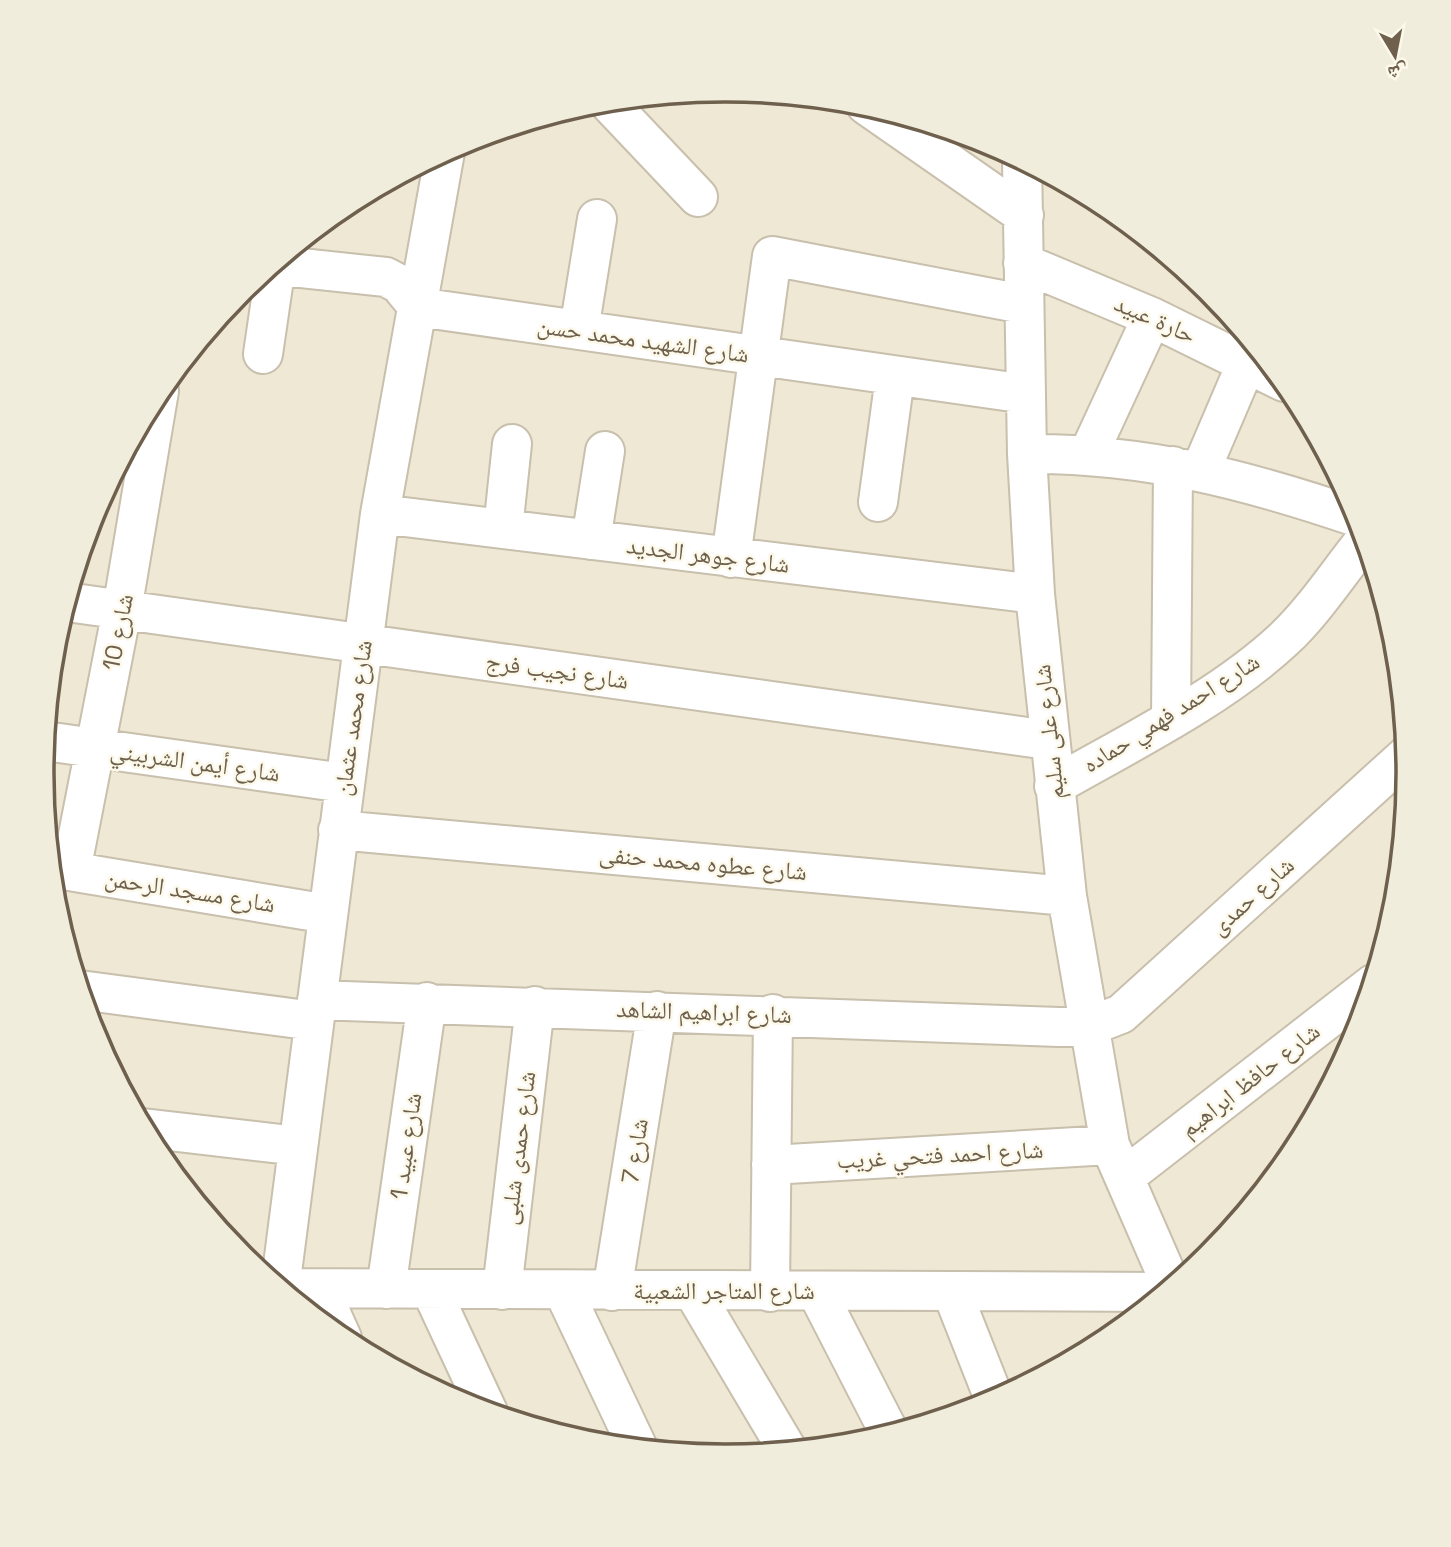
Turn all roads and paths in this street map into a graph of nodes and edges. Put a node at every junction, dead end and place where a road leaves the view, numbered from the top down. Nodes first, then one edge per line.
1 (617, 111) edge
2 (893, 124) edge
3 (443, 165) edge
4 (1023, 172) edge
5 (698, 197) dead end
6 (1024, 215) junction
7 (597, 219) dead end
8 (1023, 263) junction
9 (286, 266) edge
10 (273, 278) edge
11 (1023, 304) junction
12 (418, 307) junction
13 (1152, 317) junction
14 (579, 330) junction
15 (263, 354) dead end
16 (758, 357) junction
17 (1247, 362) junction
18 (1261, 370) edge
19 (895, 377) junction
20 (1026, 394) junction
21 (153, 424) edge
22 (512, 444) dead end
23 (605, 452) dead end
24 (1088, 453) junction
25 (1027, 454) junction
26 (1187, 469) junction
27 (878, 502) dead end
28 (1344, 513) edge
29 (380, 514) junction
30 (503, 529) junction
31 (591, 540) junction
32 (1358, 549) edge
33 (731, 558) junction
34 (1035, 594) junction
35 (76, 603) edge
36 (122, 610) junction
37 (363, 644) junction
38 (1171, 720) junction
39 (1048, 740) junction
40 (55, 742) edge
41 (95, 748) junction
42 (1397, 764) edge
43 (344, 783) junction
44 (1054, 786) junction
45 (338, 830) junction
46 (61, 869) edge
47 (61, 870) edge
48 (1067, 897) junction
49 (328, 914) junction
50 (91, 991) edge
51 (1359, 993) edge
52 (427, 1002) junction
53 (535, 1006) junction
54 (657, 1010) junction
55 (315, 1011) junction
56 (773, 1014) junction
57 (1090, 1026) junction
58 (157, 1129) edge
59 (298, 1146) junction
60 (1118, 1161) junction
61 (771, 1165) junction
62 (281, 1277) edge
63 (1168, 1278) edge
64 (296, 1288) edge
65 (320, 1289) junction
66 (386, 1289) junction
67 (431, 1290) junction
68 (502, 1290) junction
69 (563, 1290) junction
70 (612, 1291) junction
71 (692, 1291) junction
72 (770, 1292) junction
73 (817, 1292) junction
74 (952, 1292) junction
75 (1151, 1292) edge
76 (333, 1317) edge
77 (991, 1390) edge
78 (482, 1399) edge
79 (885, 1425) edge
80 (633, 1438) edge
81 (782, 1442) edge

1 - 5 street
2 - 6 street
3 - 12 street, شارع محمد عثمان
4 - 6 street, شارع على سليم
6 - 8 street, شارع على سليم
7 - 14 street
8 - 11 street, شارع على سليم
8 - 13 street, حارة عبيد
9 - 12 street
10 - 15 street
11 - 16 street
11 - 20 street, شارع على سليم
12 - 14 street, شارع الشهيد محمد حسن
12 - 29 street, شارع محمد عثمان
13 - 17 street, حارة عبيد
13 - 24 street
14 - 16 street, شارع الشهيد محمد حسن
16 - 19 street, شارع الشهيد محمد حسن
16 - 33 street
17 - 18 street, حارة عبيد
17 - 26 street
19 - 20 street, شارع الشهيد محمد حسن
19 - 27 street
20 - 25 street, شارع على سليم
21 - 36 street, شارع 10
22 - 30 street
23 - 31 street
24 - 25 street
24 - 26 street
25 - 34 street, شارع على سليم
26 - 28 street
26 - 38 street
29 - 30 street, شارع جوهر الجديد
29 - 37 street, شارع محمد عثمان
30 - 31 street, شارع جوهر الجديد
31 - 33 street, شارع جوهر الجديد
32 - 38 street, شارع احمد فهمي حماده
33 - 34 street, شارع جوهر الجديد
34 - 39 street, شارع على سليم
35 - 36 street, شارع نجيب فرج
36 - 37 street, شارع نجيب فرج
36 - 41 street, شارع 10
37 - 39 street, شارع نجيب فرج
37 - 43 street, شارع محمد عثمان
38 - 44 street, شارع احمد فهمي حماده
39 - 44 street, شارع على سليم
40 - 41 street, شارع أيمن الشربيني
41 - 43 street, شارع أيمن الشربيني
41 - 46 street, شارع 10
42 - 57 street, شارع حمدى
43 - 45 street, شارع محمد عثمان
44 - 48 street, شارع على سليم
45 - 48 street, شارع عطوه محمد حنفى
45 - 49 street, شارع محمد عثمان
47 - 49 street, شارع مسجد الرحمن
48 - 57 street, شارع على سليم
49 - 55 street, شارع محمد عثمان
50 - 55 street, شارع ابراهيم الشاهد
51 - 60 street, شارع حافظ ابراهيم
52 - 53 street, شارع ابراهيم الشاهد
52 - 55 street, شارع ابراهيم الشاهد
52 - 66 street, شارع عبيد 1
53 - 54 street, شارع ابراهيم الشاهد
53 - 68 street, شارع حمدى شلبى
54 - 56 street, شارع ابراهيم الشاهد
54 - 70 street, شارع 7
55 - 59 street, شارع محمد عثمان
56 - 57 street, شارع ابراهيم الشاهد
56 - 61 street
57 - 60 street, شارع على سليم
58 - 59 street
59 - 62 street, شارع محمد عثمان
60 - 61 street, شارع احمد فتحي غريب
60 - 63 street, شارع على سليم
61 - 72 street
64 - 65 street, شارع المتاجر الشعبية
65 - 66 street, شارع المتاجر الشعبية
65 - 76 street
66 - 67 street, شارع المتاجر الشعبية
67 - 68 street, شارع المتاجر الشعبية
67 - 78 street
68 - 69 street, شارع المتاجر الشعبية
69 - 70 street, شارع المتاجر الشعبية
69 - 80 street
70 - 71 street, شارع المتاجر الشعبية
71 - 72 street, شارع المتاجر الشعبية
71 - 81 street
72 - 73 street, شارع المتاجر الشعبية
73 - 74 street, شارع المتاجر الشعبية
73 - 79 street
74 - 75 street, شارع المتاجر الشعبية
74 - 77 street

